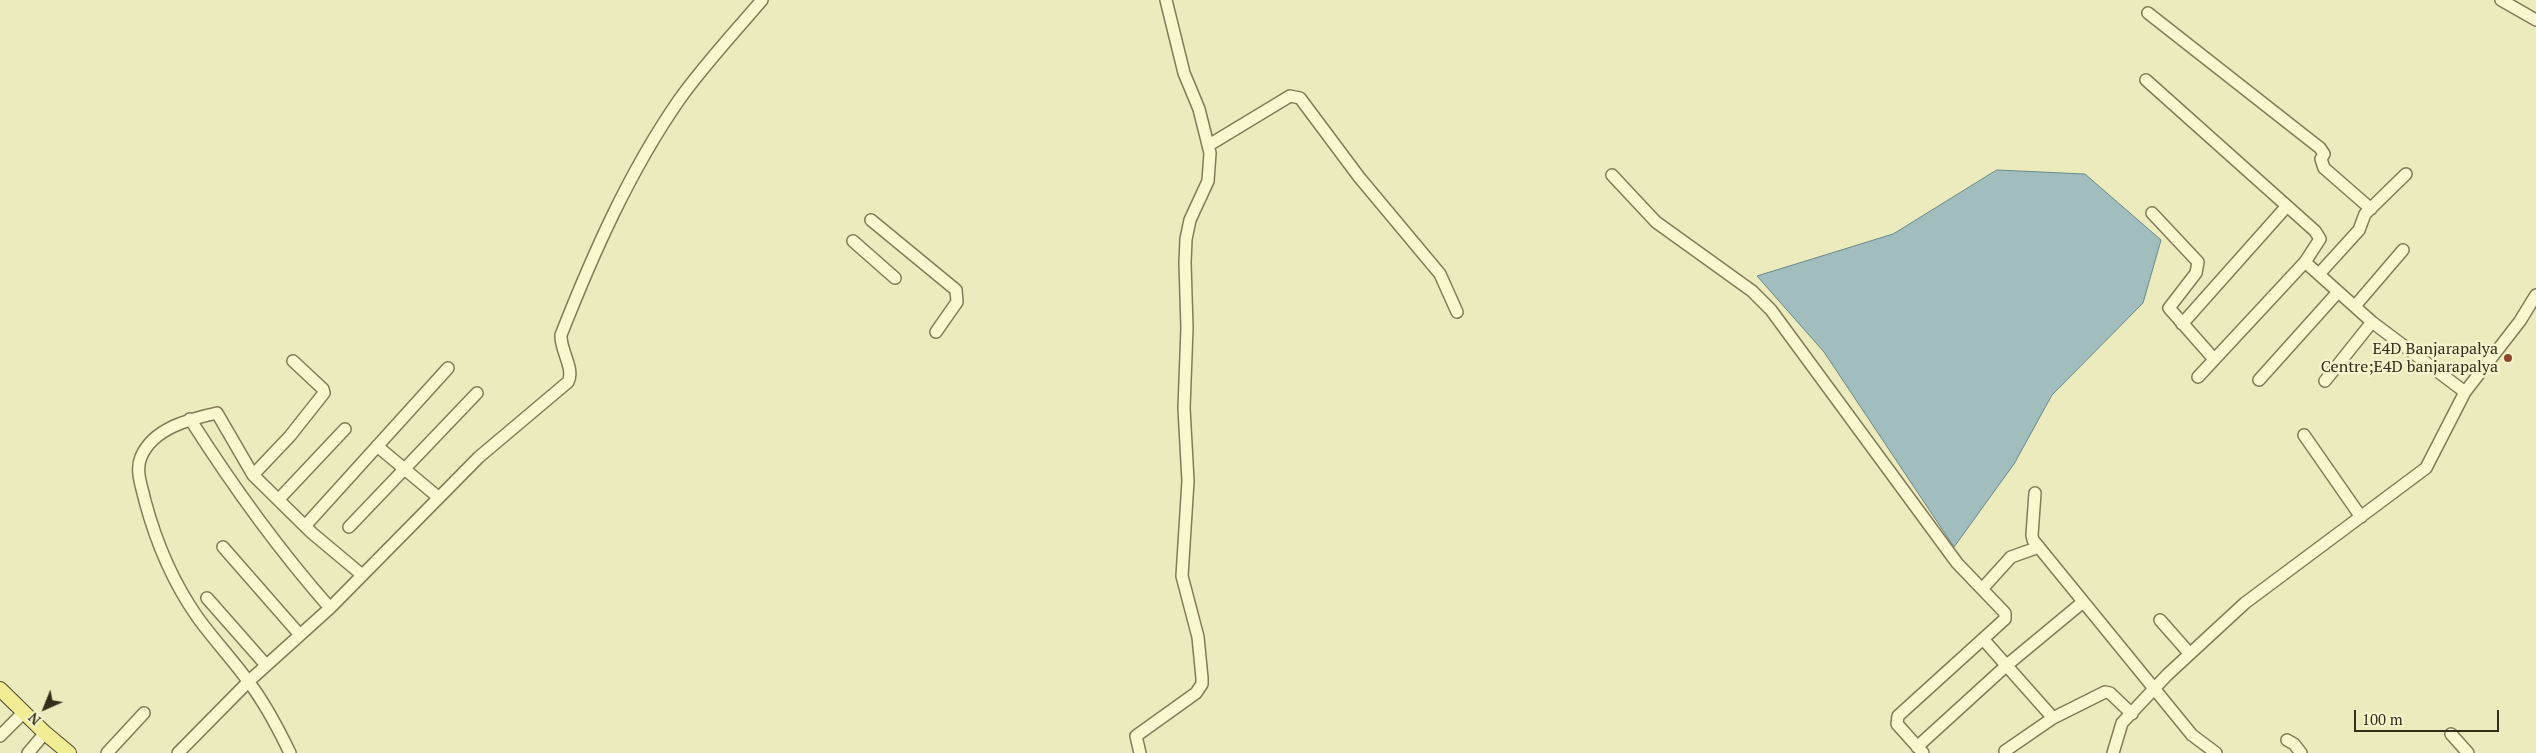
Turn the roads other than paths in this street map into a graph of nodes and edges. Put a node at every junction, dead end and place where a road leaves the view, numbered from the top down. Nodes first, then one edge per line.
1 (762, 0) edge
2 (1166, 0) edge
3 (2500, 0) edge
4 (2148, 13) dead end
5 (2536, 20) edge
6 (2146, 80) dead end
7 (1209, 145) junction
8 (2406, 174) dead end
9 (1612, 175) dead end
10 (2287, 206) junction
11 (2371, 209) junction
12 (2152, 213) dead end
13 (871, 220) dead end
14 (853, 241) dead end
15 (2403, 250) dead end
16 (2304, 262) junction
17 (2319, 274) junction
18 (895, 278) dead end
19 (2338, 292) junction
20 (2536, 295) edge
21 (2355, 306) junction
22 (1457, 312) dead end
23 (2372, 322) junction
24 (2182, 324) junction
25 (936, 332) dead end
26 (2214, 359) junction
27 (293, 361) dead end
28 (448, 368) dead end
29 (2198, 377) dead end
30 (2259, 380) dead end
31 (2326, 381) dead end
32 (2465, 392) junction
33 (477, 393) dead end
34 (190, 419) junction
35 (345, 430) dead end
36 (2304, 435) dead end
37 (377, 446) junction
38 (404, 469) junction
39 (253, 475) junction
40 (2035, 493) dead end
41 (438, 497) junction
42 (279, 499) junction
43 (2361, 517) junction
44 (305, 526) junction
45 (349, 527) dead end
46 (223, 547) dead end
47 (2039, 547) junction
48 (361, 574) junction
49 (1982, 589) junction
50 (207, 598) dead end
51 (2083, 602) junction
52 (330, 608) junction
53 (2160, 620) dead end
54 (300, 635) junction
55 (1983, 639) junction
56 (2190, 654) junction
57 (266, 665) junction
58 (2007, 665) junction
59 (249, 681) junction
60 (0, 689) edge
61 (2155, 691) junction
62 (23, 713) junction
63 (144, 713) dead end
64 (2132, 714) junction
65 (2053, 718) junction
66 (45, 734) junction
67 (2451, 734) dead end
68 (0, 736) edge
69 (2287, 740) dead end
70 (1920, 750) edge
71 (2005, 751) dead end
72 (28, 753) edge
73 (69, 753) edge
74 (107, 753) edge
75 (178, 753) edge
76 (290, 753) edge
77 (1140, 753) edge
78 (2113, 753) edge
79 (2216, 753) edge
80 (2301, 753) edge
81 (2468, 753) edge

1 - 41 street
2 - 7 street
3 - 5 street
4 - 11 street
6 - 10 street
7 - 22 street
7 - 77 street
8 - 11 street
9 - 49 street
10 - 16 street
10 - 24 street
11 - 17 street
12 - 24 street
13 - 25 street
14 - 18 street
15 - 21 street
16 - 17 street
16 - 26 street
17 - 19 street
19 - 21 street
19 - 30 street
20 - 32 street
21 - 23 street
23 - 31 street
23 - 32 street
24 - 26 street
26 - 29 street
27 - 39 street
28 - 37 street
32 - 43 street
33 - 38 street
34 - 39 street
34 - 52 street
34 - 59 street
35 - 42 street
36 - 43 street
37 - 38 street
37 - 44 street
38 - 41 street
38 - 45 street
39 - 42 street
40 - 47 street
41 - 48 street
42 - 44 street
43 - 56 street
44 - 48 street
46 - 54 street
47 - 49 street
47 - 51 street
48 - 52 street
49 - 55 street
50 - 57 street
51 - 58 street
51 - 61 street
52 - 54 street
53 - 56 street
54 - 57 street
55 - 58 street
55 - 70 street
56 - 61 street
57 - 59 street
58 - 65 street
58 - 70 street
59 - 75 street
59 - 76 street
60 - 62 main road
61 - 64 street
61 - 79 street
62 - 66 main road
62 - 68 street
63 - 74 street
64 - 65 street
64 - 78 street
65 - 71 street
66 - 72 street
66 - 73 main road
67 - 81 street
69 - 80 street

